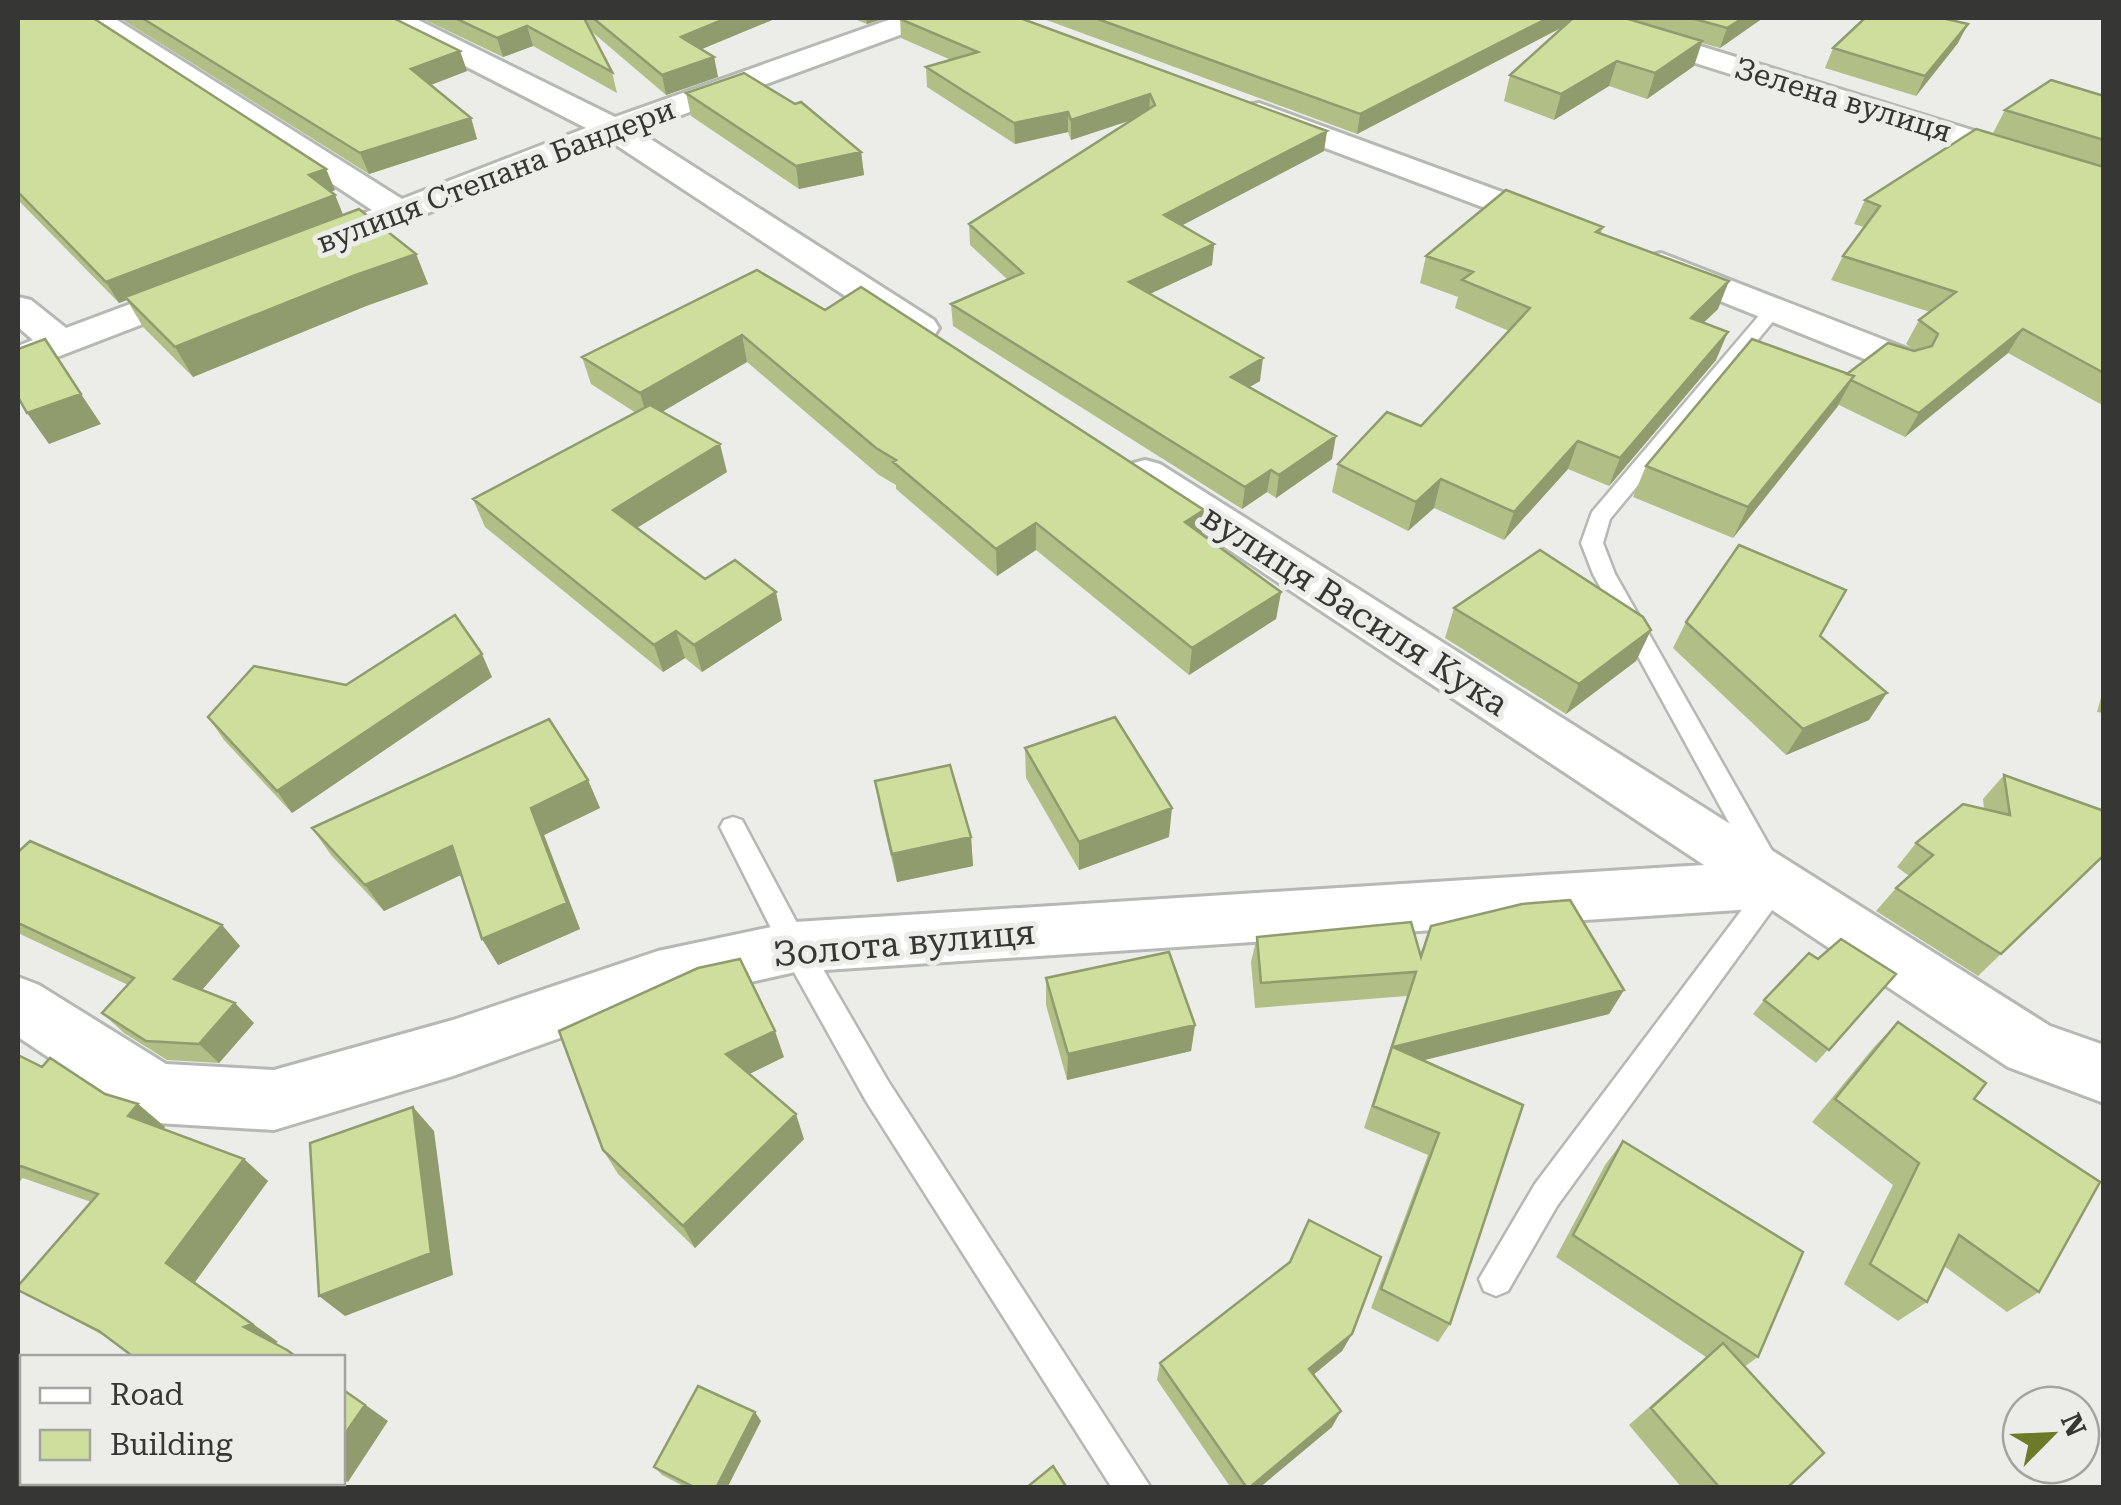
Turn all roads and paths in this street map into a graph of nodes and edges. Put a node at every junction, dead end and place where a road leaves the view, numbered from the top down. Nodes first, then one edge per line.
1 (95, 18) edge
2 (392, 18) edge
3 (920, 18) edge
4 (1582, 18) edge
5 (1225, 99) edge
6 (613, 130) junction
7 (2104, 182) edge
8 (400, 212) junction
9 (1590, 236) edge
10 (1626, 251) edge
11 (274, 260) edge
12 (239, 274) edge
13 (18, 308) edge
14 (1774, 309) junction
15 (60, 343) junction
16 (962, 356) edge
17 (18, 360) edge
18 (1901, 360) edge
19 (1112, 453) edge
20 (733, 827) dead end
21 (1778, 884) junction
22 (795, 946) junction
23 (18, 1004) edge
24 (2104, 1074) edge
25 (1496, 1279) dead end
26 (1133, 1488) edge

1 - 8 street
2 - 6 street
3 - 6 street, вулиця Степана Бандери
4 - 7 street, Зелена вулиця
5 - 9 street
6 - 8 street, вулиця Степана Бандери
6 - 16 street
8 - 11 street, вулиця Степана Бандери
10 - 14 street
12 - 15 street
13 - 15 street
14 - 18 street
14 - 21 lane
15 - 17 street
19 - 21 street, вулиця Василя Кука
20 - 22 lane
21 - 22 street, Золота вулиця
21 - 24 street, вулиця Василя Кука
21 - 25 lane
22 - 23 street, Золота вулиця
22 - 26 lane

